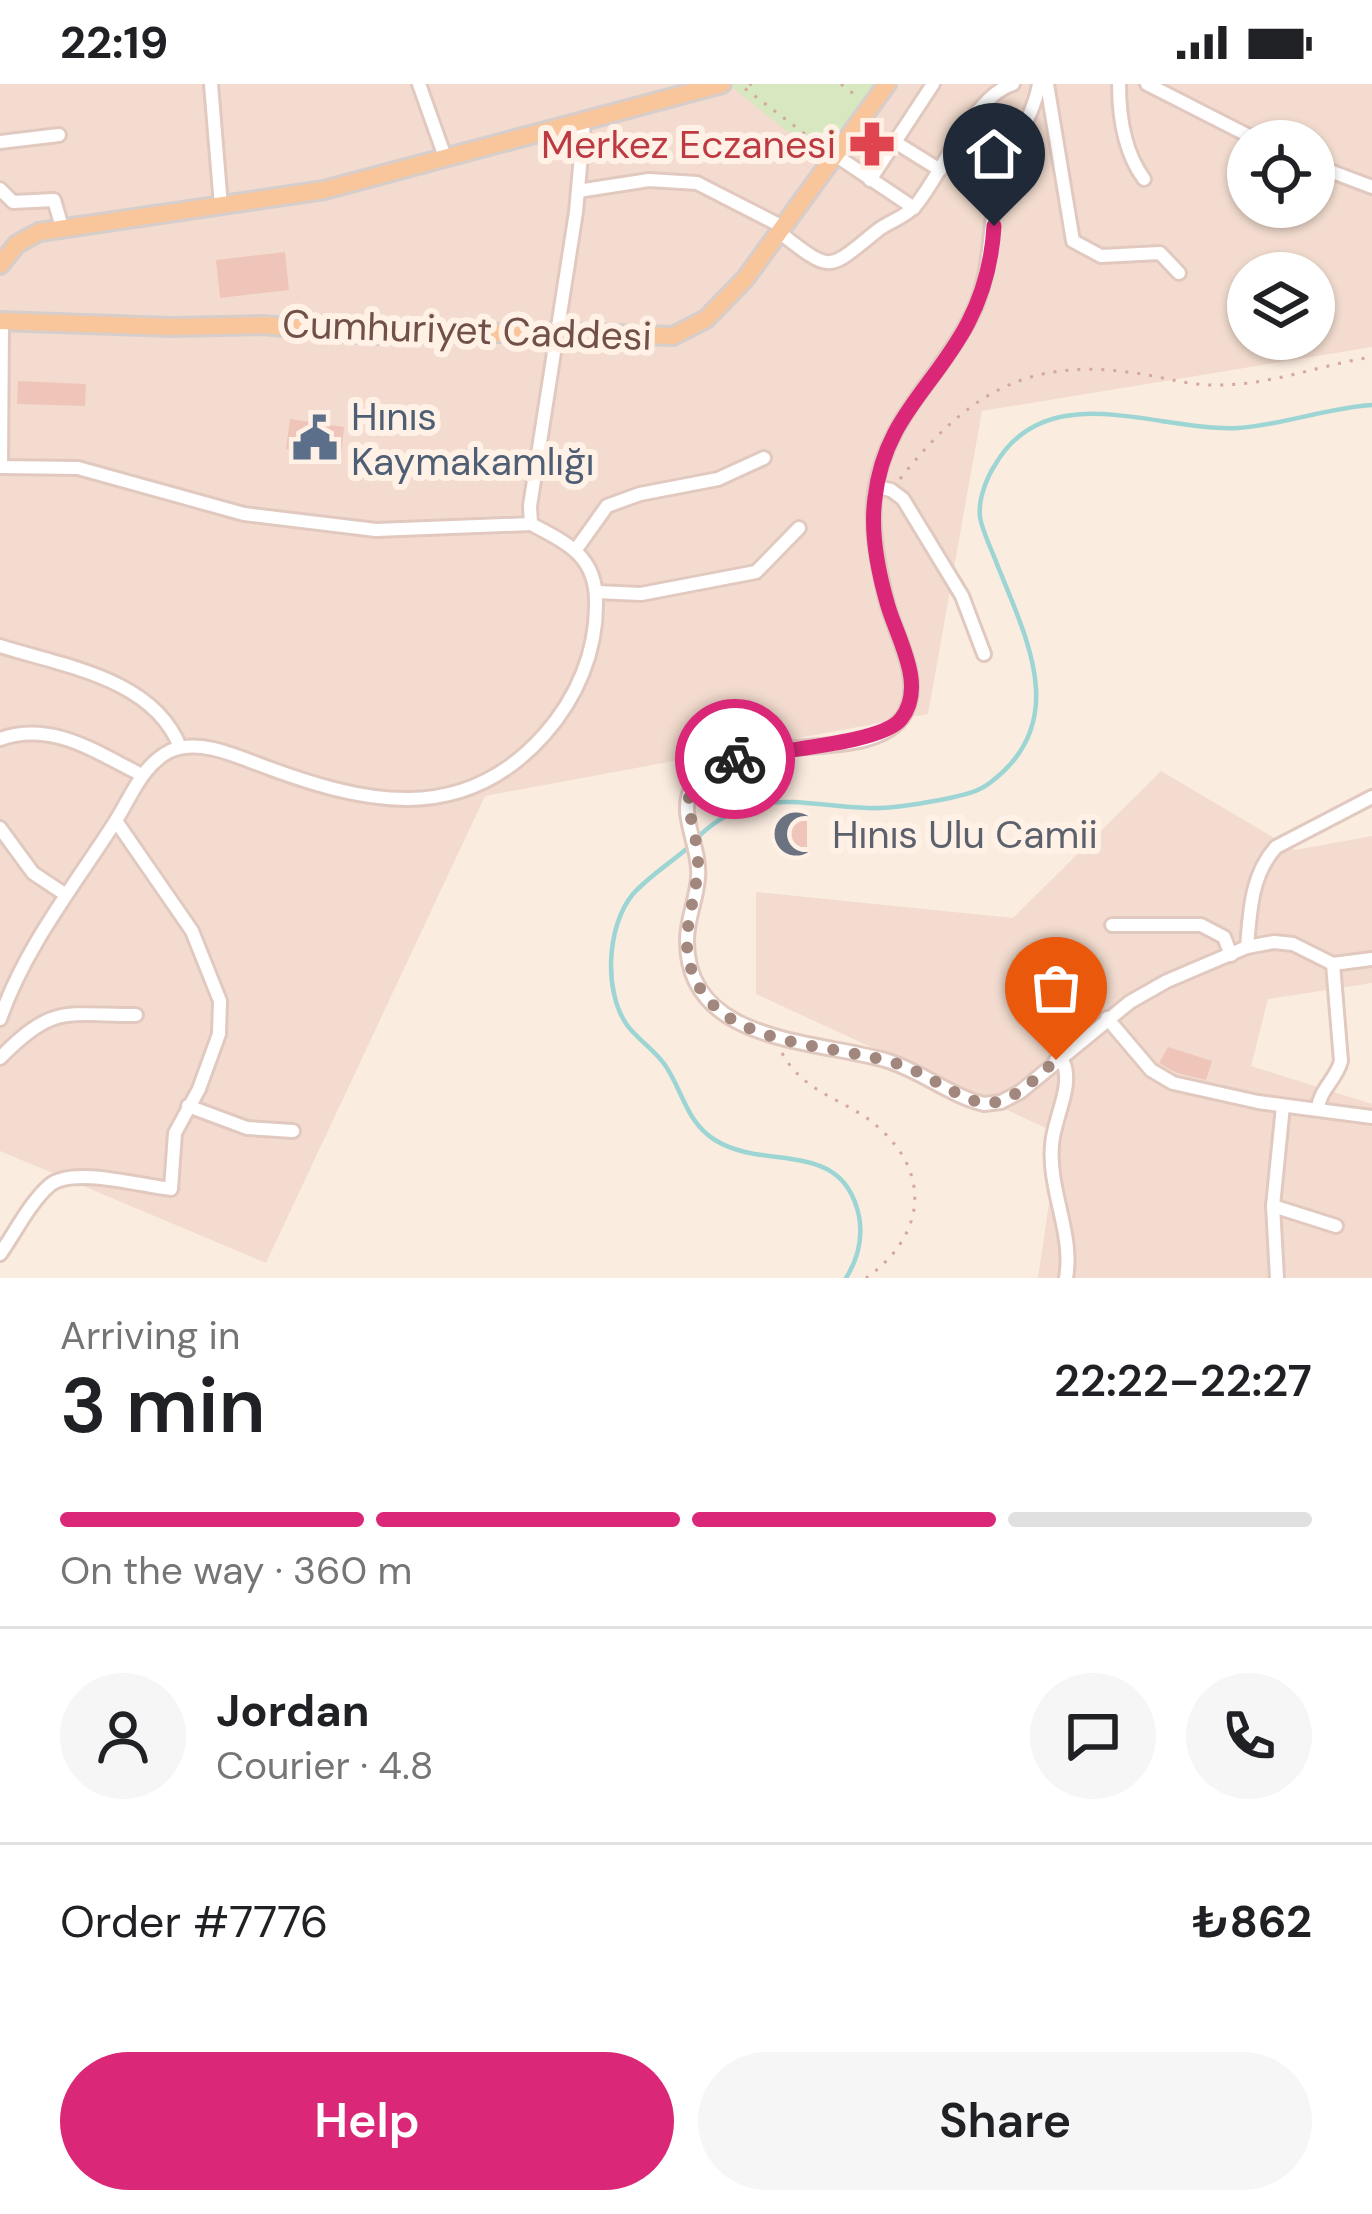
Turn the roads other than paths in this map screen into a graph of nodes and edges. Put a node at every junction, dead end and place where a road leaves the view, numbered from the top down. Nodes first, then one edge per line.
1 (211, 84) edge
2 (419, 84) edge
3 (722, 84) edge
4 (887, 84) edge
5 (933, 84) edge
6 (1013, 84) edge
7 (1043, 84) edge
8 (1120, 84) edge
9 (1147, 84) edge
10 (584, 121) junction
11 (1227, 125) edge
12 (59, 135) dead end
13 (0, 142) edge
14 (895, 142) junction
15 (829, 151) junction
16 (445, 157) junction
17 (940, 170) junction
18 (1335, 173) edge
19 (1144, 179) dead end
20 (870, 180) junction
21 (1372, 187) edge
22 (0, 189) edge
23 (578, 191) junction
24 (221, 206) junction
25 (914, 208) junction
26 (62, 227) junction
27 (781, 230) junction
28 (0, 265) edge
29 (1179, 273) dead end
30 (1, 321) edge
31 (559, 332) junction
32 (764, 458) dead end
33 (884, 489) junction
34 (531, 524) junction
35 (799, 528) dead end
36 (577, 548) junction
37 (596, 592) junction
38 (0, 646) edge
39 (984, 654) dead end
40 (2, 734) edge
41 (180, 747) junction
42 (142, 775) junction
43 (1372, 797) edge
44 (116, 821) junction
45 (0, 827) edge
46 (66, 895) junction
47 (1112, 925) dead end
48 (1247, 947) junction
49 (1231, 955) junction
50 (1372, 958) edge
51 (1334, 964) junction
52 (136, 1015) dead end
53 (1107, 1018) junction
54 (0, 1019) edge
55 (0, 1058) edge
56 (1056, 1060) junction
57 (188, 1106) junction
58 (1283, 1106) junction
59 (1318, 1108) junction
60 (1372, 1117) edge
61 (293, 1131) dead end
62 (1273, 1206) junction
63 (1336, 1226) dead end
64 (0, 1254) edge
65 (1066, 1278) edge
66 (1277, 1278) edge

1 - 24 street
2 - 16 street
3 - 10 main road
4 - 15 main road, Cumhuriyet Caddesi
5 - 14 street
6 - 17 street
7 - 29 street
7 - 33 street
8 - 19 street
9 - 11 street
10 - 16 main road
10 - 23 street
12 - 13 street
14 - 17 street
14 - 20 street
15 - 20 street
15 - 27 main road, Cumhuriyet Caddesi
16 - 24 main road
17 - 25 street
18 - 21 street
20 - 25 street
22 - 26 street
23 - 27 street
23 - 31 street
24 - 26 main road
25 - 27 street
26 - 28 main road
27 - 31 main road, Cumhuriyet Caddesi
30 - 31 main road, Cumhuriyet Caddesi
30 - 34 street
31 - 34 street
32 - 36 street
33 - 39 street
33 - 56 street
34 - 36 street
35 - 37 street
36 - 37 street
37 - 41 street
38 - 41 street
40 - 42 street
41 - 42 street
42 - 44 street
43 - 48 street
44 - 46 street
44 - 57 street
45 - 46 street
46 - 54 street
47 - 49 street
48 - 49 street
48 - 51 street
49 - 53 street
50 - 51 street
51 - 59 street
52 - 55 street
53 - 56 street
53 - 58 street
56 - 65 street
57 - 61 street
57 - 64 street
58 - 59 street
58 - 62 street
59 - 60 street
62 - 63 street
62 - 66 street

